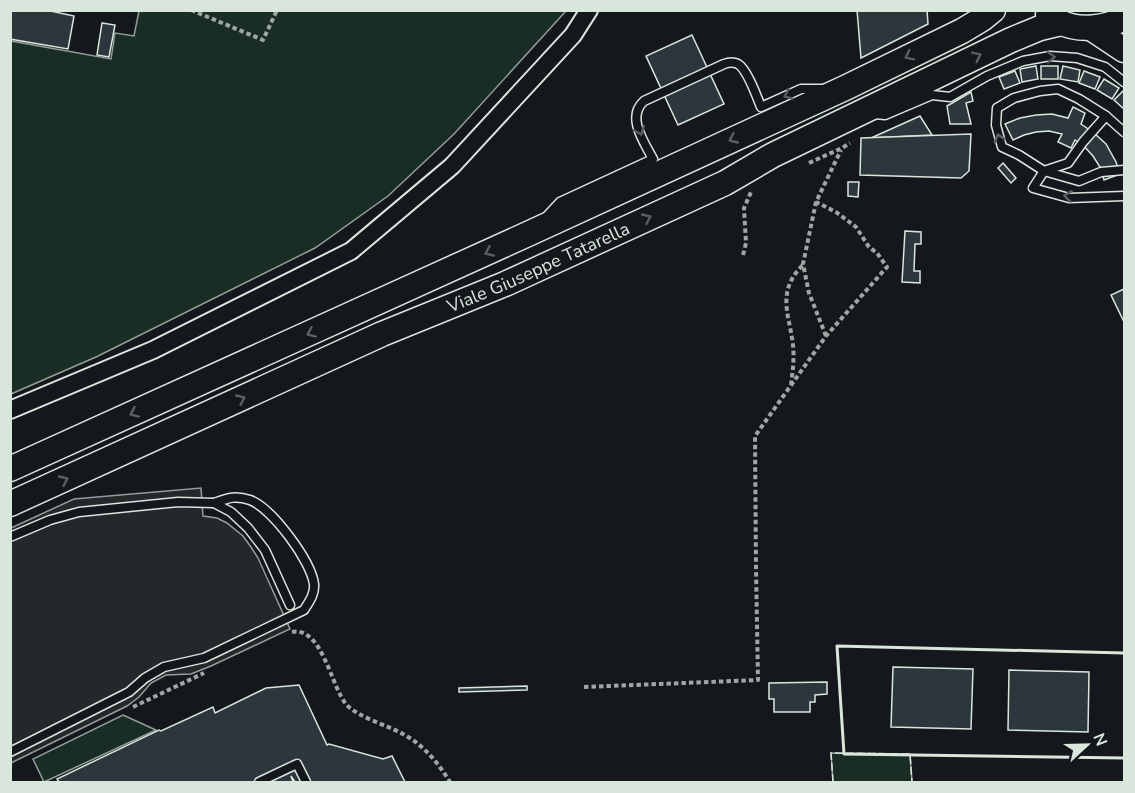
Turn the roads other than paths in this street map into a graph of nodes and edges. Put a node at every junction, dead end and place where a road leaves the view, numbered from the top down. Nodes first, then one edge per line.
1 (589, 10) edge
2 (993, 10) edge
3 (1052, 17) edge
4 (1125, 18) edge
5 (1091, 28) junction
6 (1125, 50) edge
7 (1125, 82) edge
8 (845, 88) junction
9 (859, 114) junction
10 (1106, 116) junction
11 (1125, 132) edge
12 (1125, 170) edge
13 (1044, 171) junction
14 (1125, 196) edge
15 (536, 231) junction
16 (10, 410) edge
17 (10, 470) edge
18 (10, 504) edge
19 (214, 504) junction
20 (10, 537) edge
21 (290, 605) dead end
22 (10, 752) edge
23 (260, 783) edge
24 (306, 783) edge

1 - 16 street
2 -> 8 main road, Viale Giuseppe Tatarella
3 - 5 main road
9 -> 3 main road, Viale Giuseppe Tatarella
4 - 5 main road
5 - 6 main road
9 -> 7 lane
8 -> 15 main road, Viale Giuseppe Tatarella
8 -> 15 lane
18 -> 9 main road, Viale Giuseppe Tatarella
10 - 11 lane
10 - 13 lane
13 -> 10 lane
12 - 13 lane
14 -> 13 lane
15 -> 17 main road, Viale Giuseppe Tatarella
19 - 20 lane
19 - 21 lane
19 - 22 lane
23 - 24 lane

